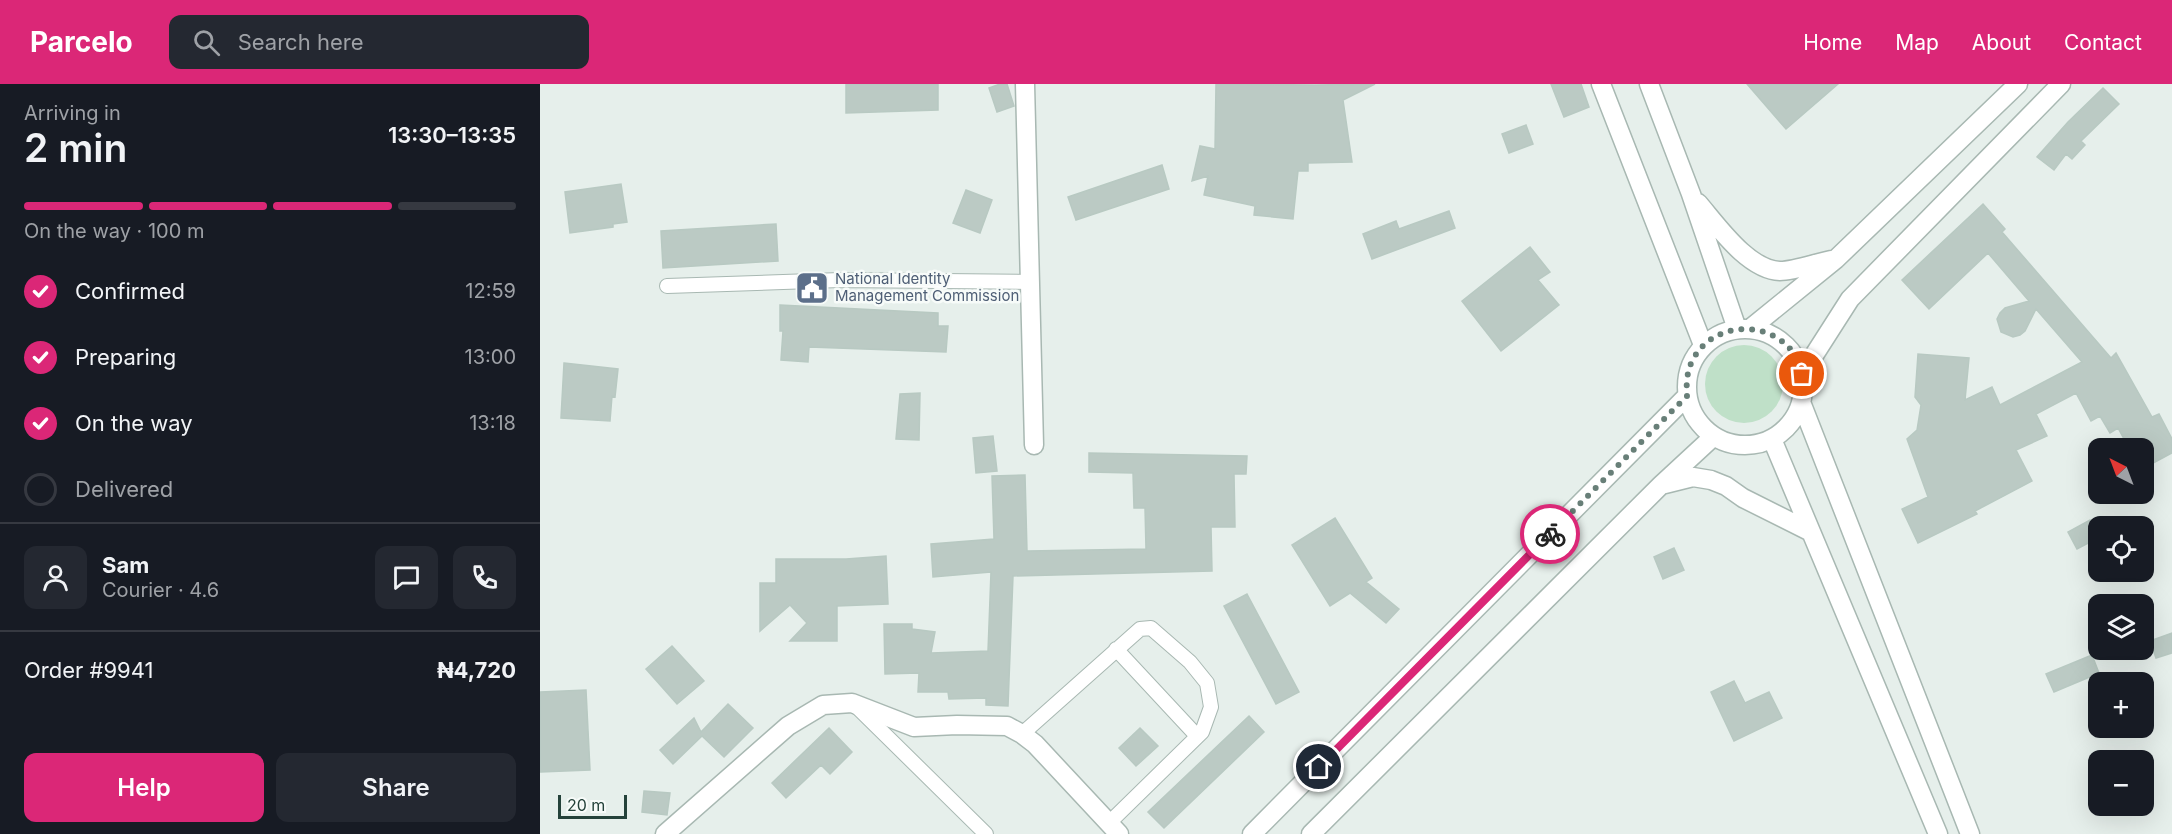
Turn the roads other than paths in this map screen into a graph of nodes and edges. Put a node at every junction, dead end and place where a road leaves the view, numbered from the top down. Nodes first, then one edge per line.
1 (1025, 84) edge
2 (1601, 84) edge
3 (1649, 84) edge
4 (2018, 84) edge
5 (2061, 84) edge
6 (1691, 194) junction
7 (1836, 260) junction
8 (1030, 282) junction
9 (667, 286) dead end
10 (1744, 328) junction
11 (1703, 345) junction
12 (1802, 374) junction
13 (1687, 396) junction
14 (1801, 402) junction
15 (1714, 436) junction
16 (1772, 439) junction
17 (1034, 446) dead end
18 (1661, 485) junction
19 (1811, 532) junction
20 (1116, 649) junction
21 (852, 703) junction
22 (1022, 734) junction
23 (1197, 736) junction
24 (1114, 829) edge
25 (665, 834) edge
26 (986, 834) edge
27 (1252, 834) edge
28 (1311, 834) edge
29 (1938, 834) edge
30 (1970, 834) edge

1 - 8 street
2 - 11 street
3 - 6 street
4 - 7 street
5 - 12 street
6 - 7 street
6 - 10 street
7 - 10 street
8 - 9 lane
8 - 17 street
10 - 11 street
10 - 12 street
11 - 13 street
12 - 14 street
13 - 15 street
13 - 27 street
14 - 16 street
14 - 30 street
15 - 16 street
15 - 18 street
16 - 19 street
18 - 19 street
18 - 28 street
19 - 29 street
20 - 22 lane
20 - 23 lane
20 - 23 lane
21 - 22 street
21 - 25 street
21 - 26 lane
22 - 24 street
23 - 24 lane

